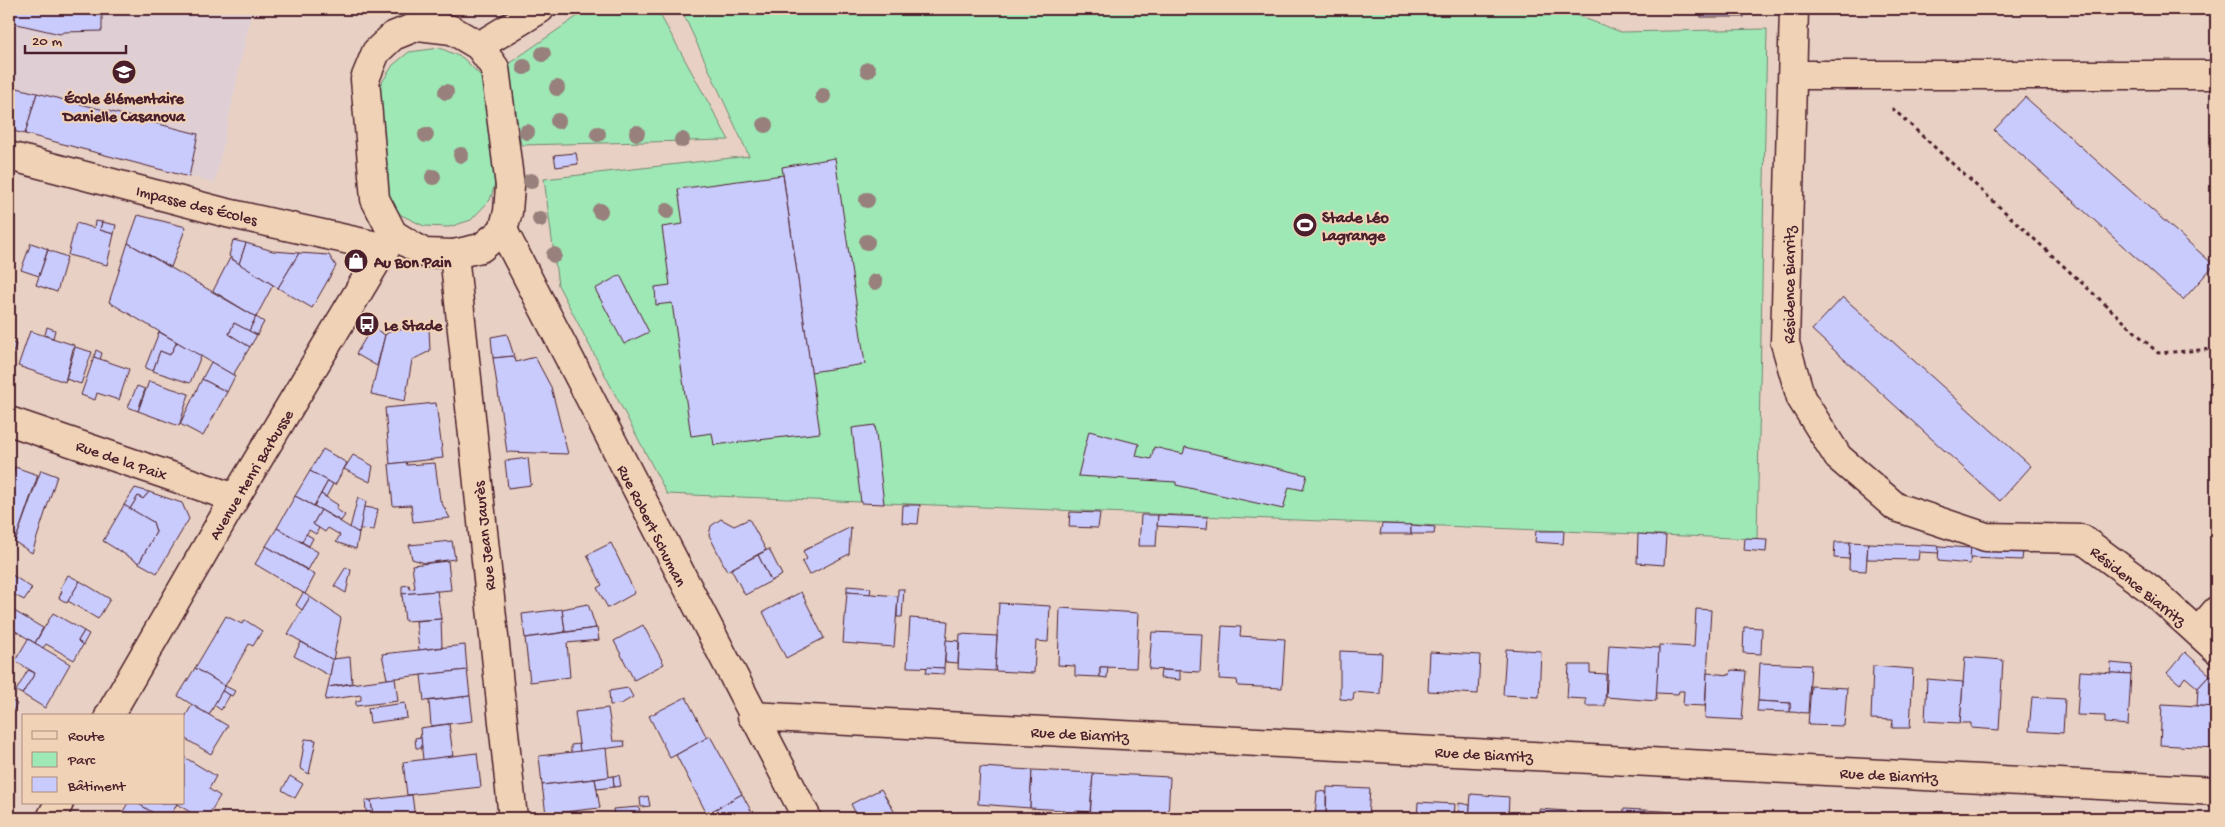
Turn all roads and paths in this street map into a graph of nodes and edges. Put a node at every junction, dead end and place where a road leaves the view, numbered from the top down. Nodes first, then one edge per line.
1 (540, 9) edge
2 (1794, 9) edge
3 (417, 17) edge
4 (479, 46) junction
5 (1794, 75) junction
6 (1856, 75) junction
7 (2216, 75) edge
8 (9, 156) edge
9 (503, 230) junction
10 (390, 241) junction
11 (454, 254) junction
12 (2216, 349) edge
13 (9, 421) edge
14 (235, 498) junction
15 (2216, 611) edge
16 (2207, 641) edge
17 (111, 714) edge
18 (752, 716) junction
19 (2216, 791) edge
20 (58, 804) edge
21 (50, 818) edge
22 (513, 818) edge
23 (807, 818) edge

1 - 4 street
2 - 5 street, Résidence Biarritz
3 - 4 street
3 - 10 street
4 - 9 street
5 - 6 street
5 - 16 street, Résidence Biarritz
6 - 7 street
6 - 12 path
8 - 10 street, Impasse des Écoles
9 - 11 street
9 - 18 street, Rue Robert Schuman
10 - 11 street
10 - 14 street, Avenue Henri Barbusse
11 - 22 street, Rue Jean Jaurès
13 - 14 street, Rue de la Paix
14 - 17 street, Avenue Henri Barbusse
15 - 16 street, Résidence Biarritz
18 - 19 street, Rue de Biarritz
18 - 23 street, Rue Robert Schuman
20 - 21 street

